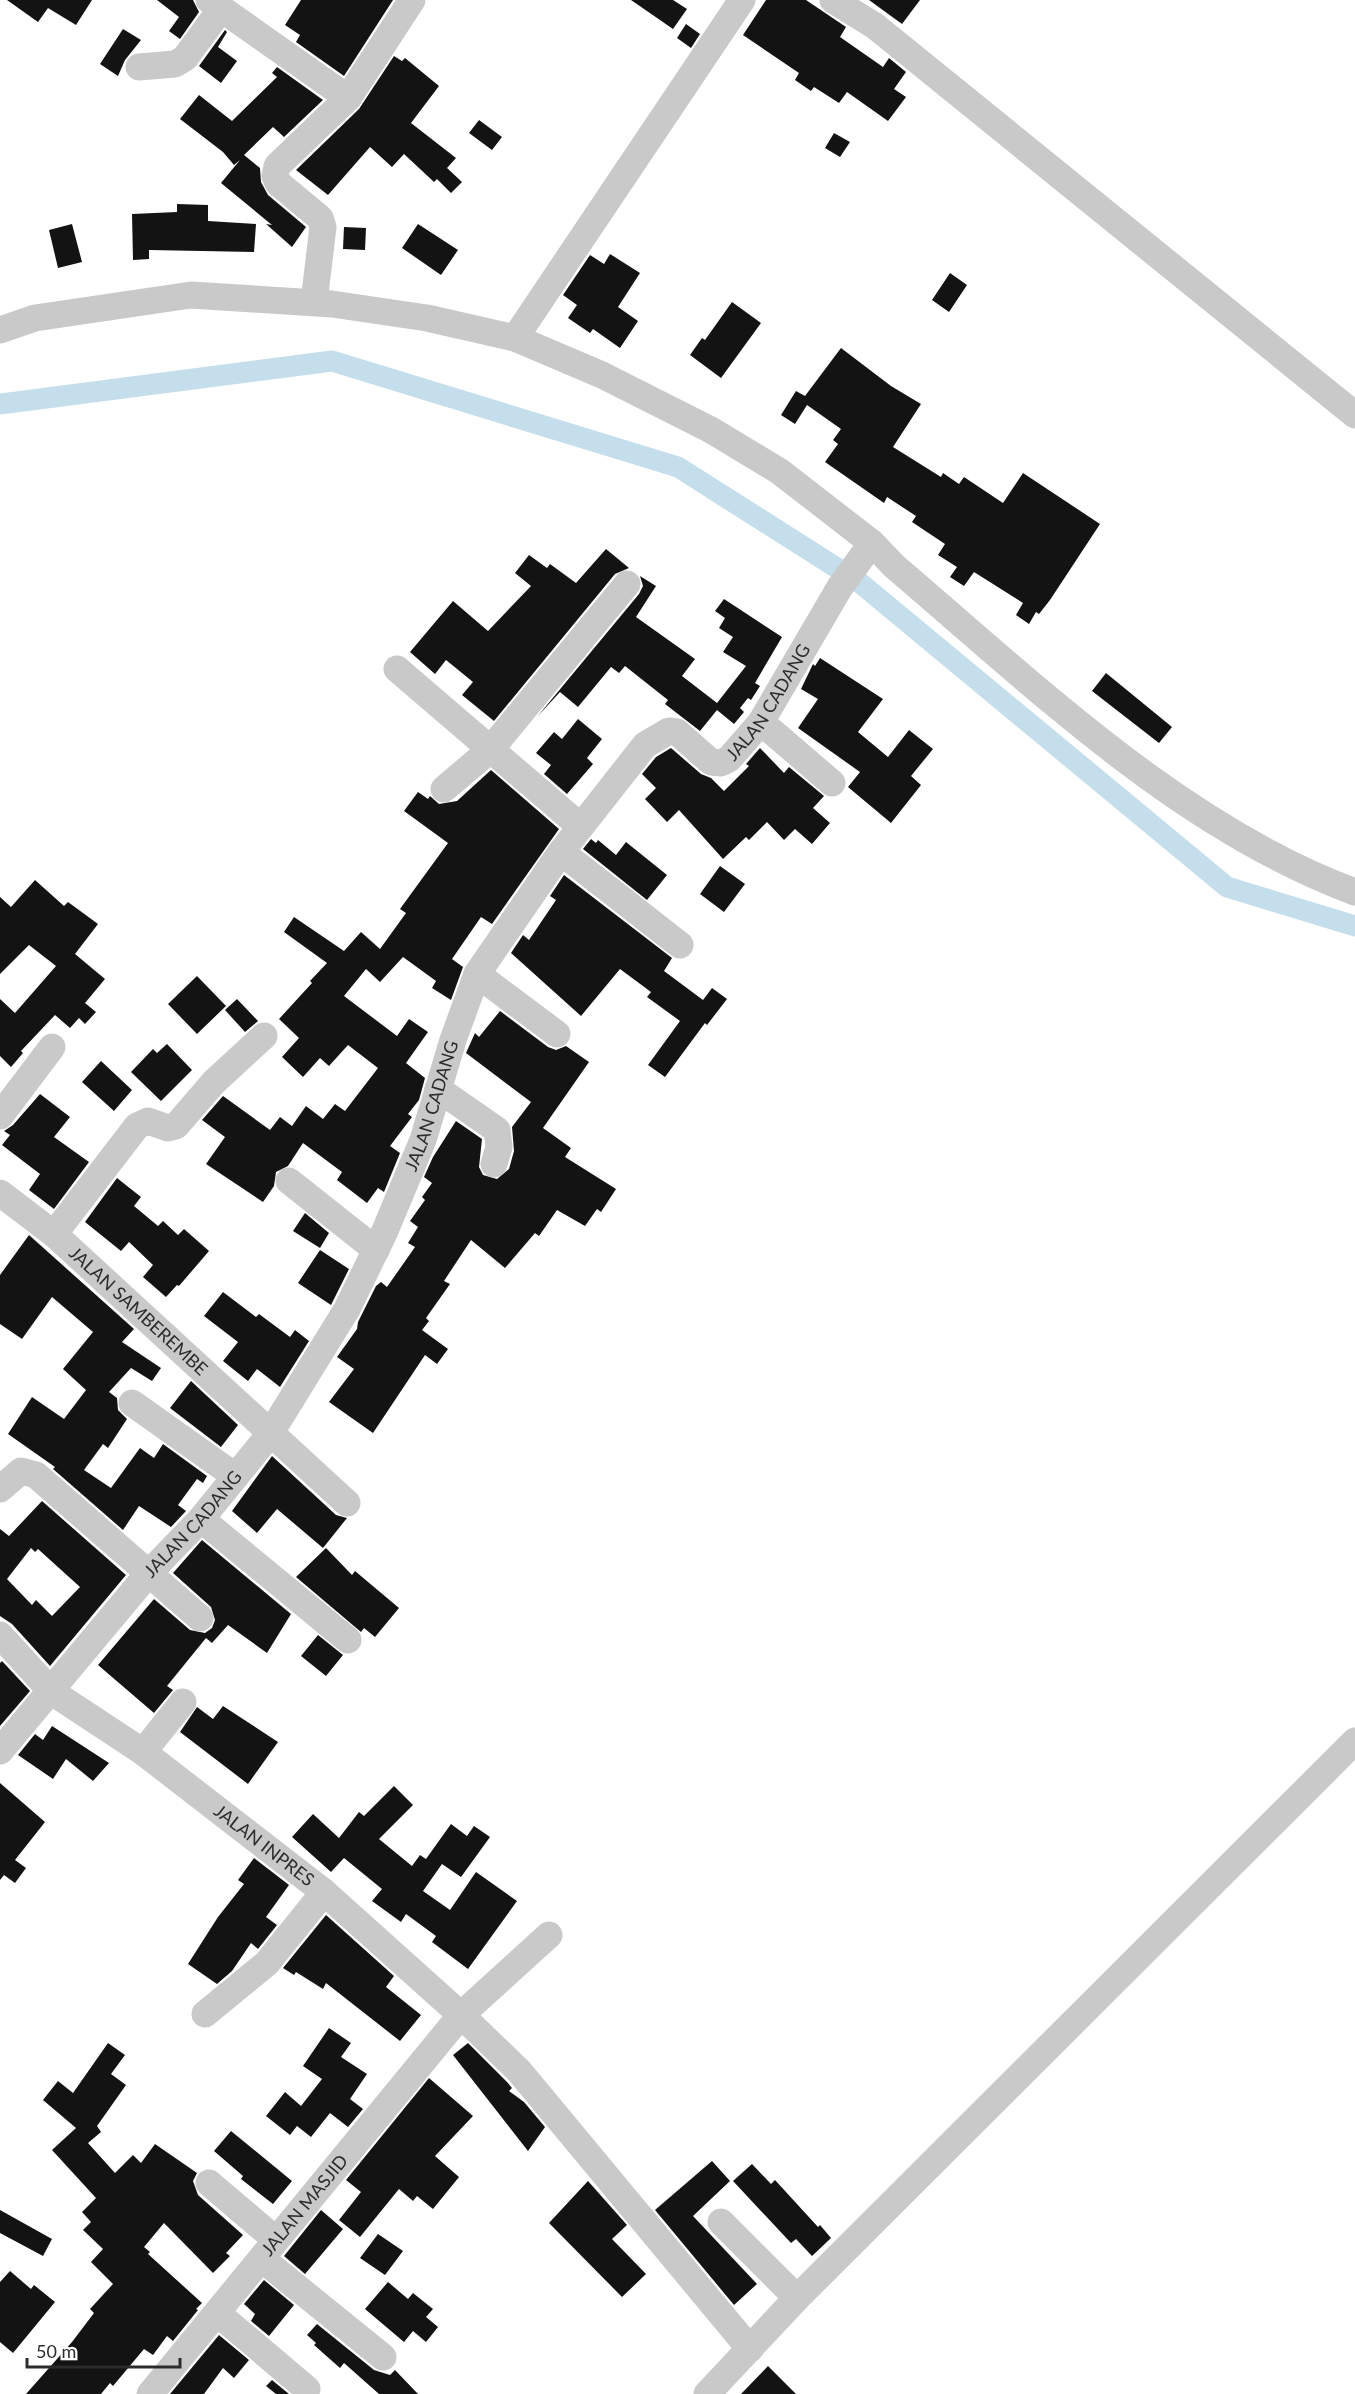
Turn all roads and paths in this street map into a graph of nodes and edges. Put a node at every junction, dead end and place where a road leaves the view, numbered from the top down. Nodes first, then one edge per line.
1 (412, 0) edge
2 (742, 0) edge
3 (832, 0) edge
4 (215, 4) edge
5 (140, 67) dead end
6 (348, 98) junction
7 (314, 303) junction
8 (0, 330) edge
9 (515, 338) junction
10 (1355, 415) edge
11 (866, 551) junction
12 (627, 584) dead end
13 (398, 669) dead end
14 (761, 722) junction
15 (490, 750) junction
16 (832, 783) dead end
17 (444, 789) dead end
18 (580, 826) junction
19 (561, 852) junction
20 (1355, 892) edge
21 (680, 945) dead end
22 (477, 974) junction
23 (556, 1034) dead end
24 (264, 1036) dead end
25 (52, 1047) dead end
26 (438, 1089) junction
27 (0, 1116) edge
28 (494, 1164) dead end
29 (289, 1181) dead end
30 (0, 1193) edge
31 (54, 1234) junction
32 (376, 1250) junction
33 (132, 1403) dead end
34 (270, 1434) junction
35 (235, 1476) junction
36 (0, 1489) edge
37 (347, 1503) dead end
38 (201, 1519) junction
39 (148, 1574) junction
40 (200, 1618) dead end
41 (0, 1635) edge
42 (348, 1640) dead end
43 (52, 1692) junction
44 (183, 1702) dead end
45 (1355, 1741) edge
46 (0, 1751) edge
47 (143, 1752) junction
48 (324, 1892) junction
49 (549, 1935) dead end
50 (205, 2014) dead end
51 (461, 2015) junction
52 (209, 2182) dead end
53 (721, 2222) dead end
54 (269, 2249) junction
55 (797, 2298) junction
56 (217, 2313) junction
57 (750, 2349) junction
58 (383, 2357) dead end
59 (307, 2389) dead end
60 (150, 2394) edge
61 (707, 2394) edge

1 - 6 street
2 - 9 street
3 - 10 street
4 - 5 street
4 - 6 street
6 - 7 street
7 - 8 street
7 - 9 street
9 - 11 street
11 - 14 street, JALAN CADANG
11 - 20 street
12 - 15 street
13 - 15 street
14 - 16 street
14 - 18 street, JALAN CADANG
15 - 17 street
15 - 18 street
18 - 19 street, JALAN CADANG
19 - 21 street
19 - 22 street, JALAN CADANG
22 - 23 street
22 - 26 street, JALAN CADANG
24 - 31 street
25 - 27 street
26 - 28 street
26 - 32 street, JALAN CADANG
29 - 32 street
30 - 31 street, JALAN SAMBEREMBE
31 - 34 street, JALAN SAMBEREMBE
32 - 34 street, JALAN CADANG
33 - 35 street
34 - 35 street, JALAN CADANG
34 - 37 street, JALAN SAMBEREMBE
35 - 38 street, JALAN CADANG
36 - 39 street
38 - 39 street, JALAN CADANG
38 - 42 street
39 - 40 street
39 - 43 street, JALAN CADANG
41 - 43 street, JALAN INPRES
43 - 46 street, JALAN CADANG
43 - 47 street, JALAN INPRES
44 - 47 street
45 - 55 street
47 - 48 street, JALAN INPRES
48 - 50 street
48 - 51 street, JALAN INPRES
49 - 51 street, JALAN MASJID
51 - 54 street, JALAN MASJID
51 - 57 street, JALAN INPRES
52 - 54 street
53 - 55 street
54 - 56 street, JALAN MASJID
54 - 58 street
55 - 57 street
56 - 59 street
56 - 60 street, JALAN MASJID
57 - 61 street

